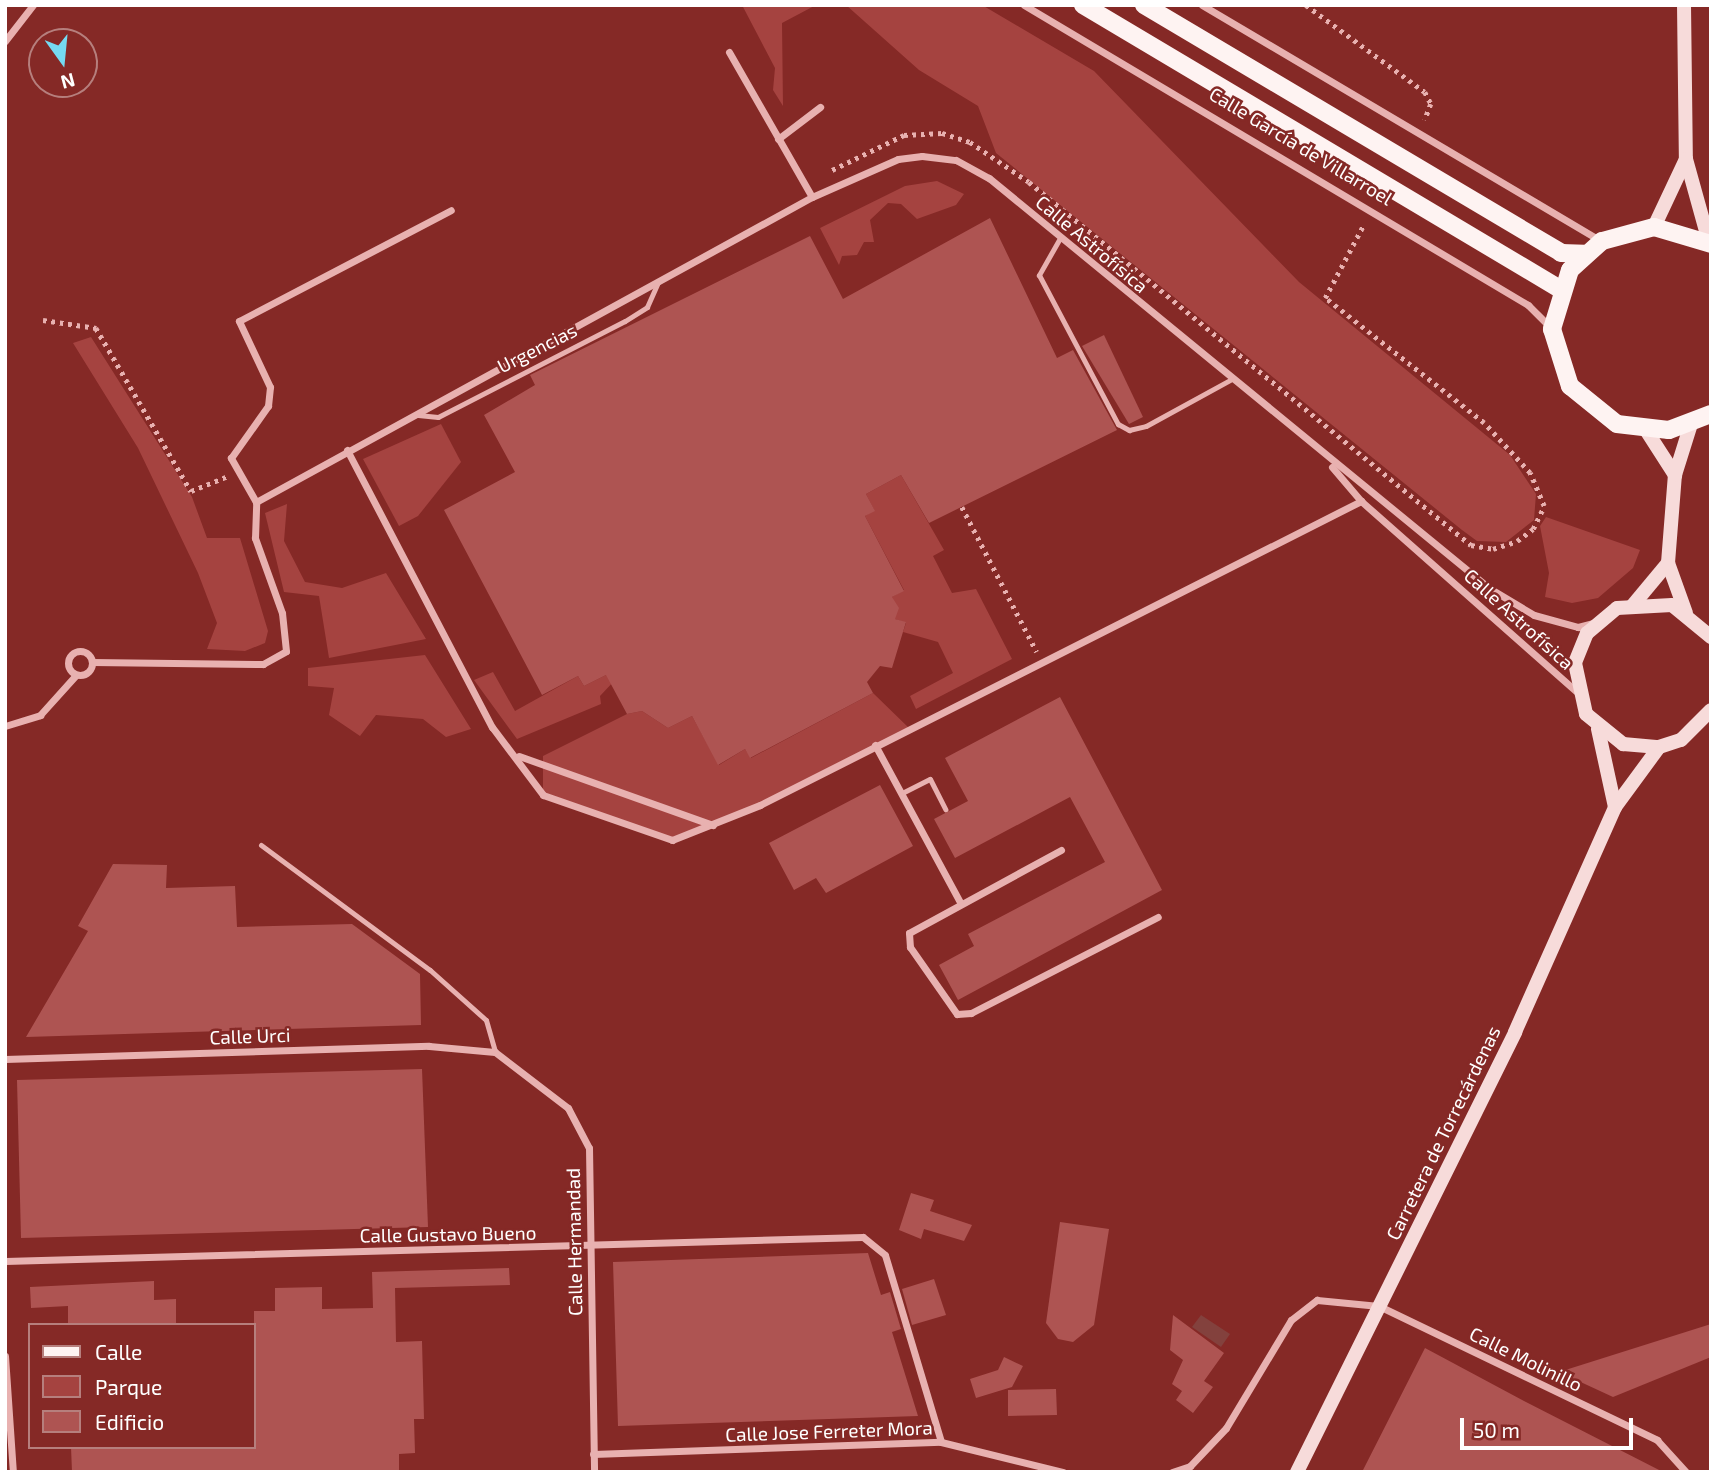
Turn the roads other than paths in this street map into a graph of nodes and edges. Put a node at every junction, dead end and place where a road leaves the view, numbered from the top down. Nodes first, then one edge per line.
1 (33, 5) edge
2 (1024, 5) edge
3 (1083, 5) edge
4 (1144, 5) edge
5 (1202, 5) edge
6 (1684, 5) edge
7 (5, 41) edge
8 (729, 52) dead end
9 (820, 107) dead end
10 (778, 139) junction
11 (1686, 159) junction
12 (812, 197) junction
13 (451, 210) dead end
14 (1654, 227) junction
15 (1060, 237) junction
16 (1602, 241) junction
17 (1710, 243) edge
18 (1584, 254) junction
19 (658, 282) junction
20 (1560, 289) junction
21 (1552, 329) junction
22 (1230, 380) junction
23 (414, 414) junction
24 (1711, 414) edge
25 (1691, 424) junction
26 (1646, 430) junction
27 (347, 450) junction
28 (1321, 454) junction
29 (1675, 475) junction
30 (1361, 501) junction
31 (256, 502) junction
32 (1668, 563) junction
33 (1633, 605) junction
34 (1686, 613) junction
35 (1596, 622) junction
36 (1711, 637) edge
37 (92, 662) junction
38 (76, 675) junction
39 (1576, 691) junction
40 (1711, 710) edge
41 (5, 726) edge
42 (1598, 729) junction
43 (875, 745) junction
44 (1659, 747) junction
45 (518, 755) junction
46 (902, 793) junction
47 (1615, 807) junction
48 (945, 809) dead end
49 (713, 825) junction
50 (261, 845) dead end
51 (1061, 850) dead end
52 (960, 902) junction
53 (1158, 917) dead end
54 (495, 1052) junction
55 (5, 1059) edge
56 (590, 1246) junction
57 (5, 1261) edge
58 (1379, 1306) junction
59 (5, 1356) edge
60 (941, 1442) junction
61 (593, 1454) junction
62 (13, 1472) edge
63 (594, 1472) edge
64 (1063, 1472) edge
65 (1172, 1472) edge
66 (1297, 1472) edge
67 (1686, 1472) edge

1 - 7 street
2 - 21 street, Calle García de Villarroel
3 - 20 main road, Calle García de Villarroel
4 - 18 main road, Calle García de Villarroel
5 - 16 street
6 - 11 street
8 - 10 street
9 - 10 street
10 - 12 street
11 - 14 street
11 - 17 street
12 - 15 street, Calle Astrofísica
12 - 19 street, Calle Astrofísica
13 - 31 street
14 - 16 main road
14 - 17 main road
15 - 22 street, Calle Astrofísica
15 - 22 lane
16 - 18 main road
18 - 20 main road
19 - 23 street, Calle Astrofísica
19 - 23 lane, Urgencias
20 - 21 main road
21 - 26 main road
22 - 28 street, Calle Astrofísica
23 - 27 street, Calle Astrofísica
24 - 25 main road
25 - 26 main road
25 - 29 street
26 - 29 street
27 - 31 street, Calle Astrofísica
27 - 45 street
28 - 30 street, Calle Astrofísica
28 - 35 street, Calle Astrofísica
29 - 32 street
30 - 39 street, Calle Astrofísica
30 - 43 street
31 - 37 street
32 - 33 street
32 - 34 street
33 - 34 street
33 - 35 street
34 - 36 street
35 - 39 street
37 - 38 street
37 - 38 street
38 - 41 street
39 - 42 street
40 - 44 street
42 - 44 street
42 - 47 street
43 - 46 street
43 - 49 street
44 - 47 street, Carretera de Torrecárdenas
45 - 49 street
45 - 49 street
46 - 48 lane
46 - 52 street
47 - 58 street, Carretera de Torrecárdenas
50 - 54 lane
51 - 52 street
52 - 53 street
54 - 55 street, Calle Urci
54 - 56 street, Calle Hermandad
56 - 57 street, Calle Gustavo Bueno
56 - 60 street, Calle Gustavo Bueno
56 - 61 street, Calle Hermandad
58 - 65 street
58 - 66 street, Carretera de Torrecárdenas
58 - 67 street, Calle Molinillo
59 - 62 street
60 - 61 street, Calle Jose Ferreter Mora
60 - 64 street, Calle Jose Ferreter Mora
61 - 63 street, Calle Hermandad

